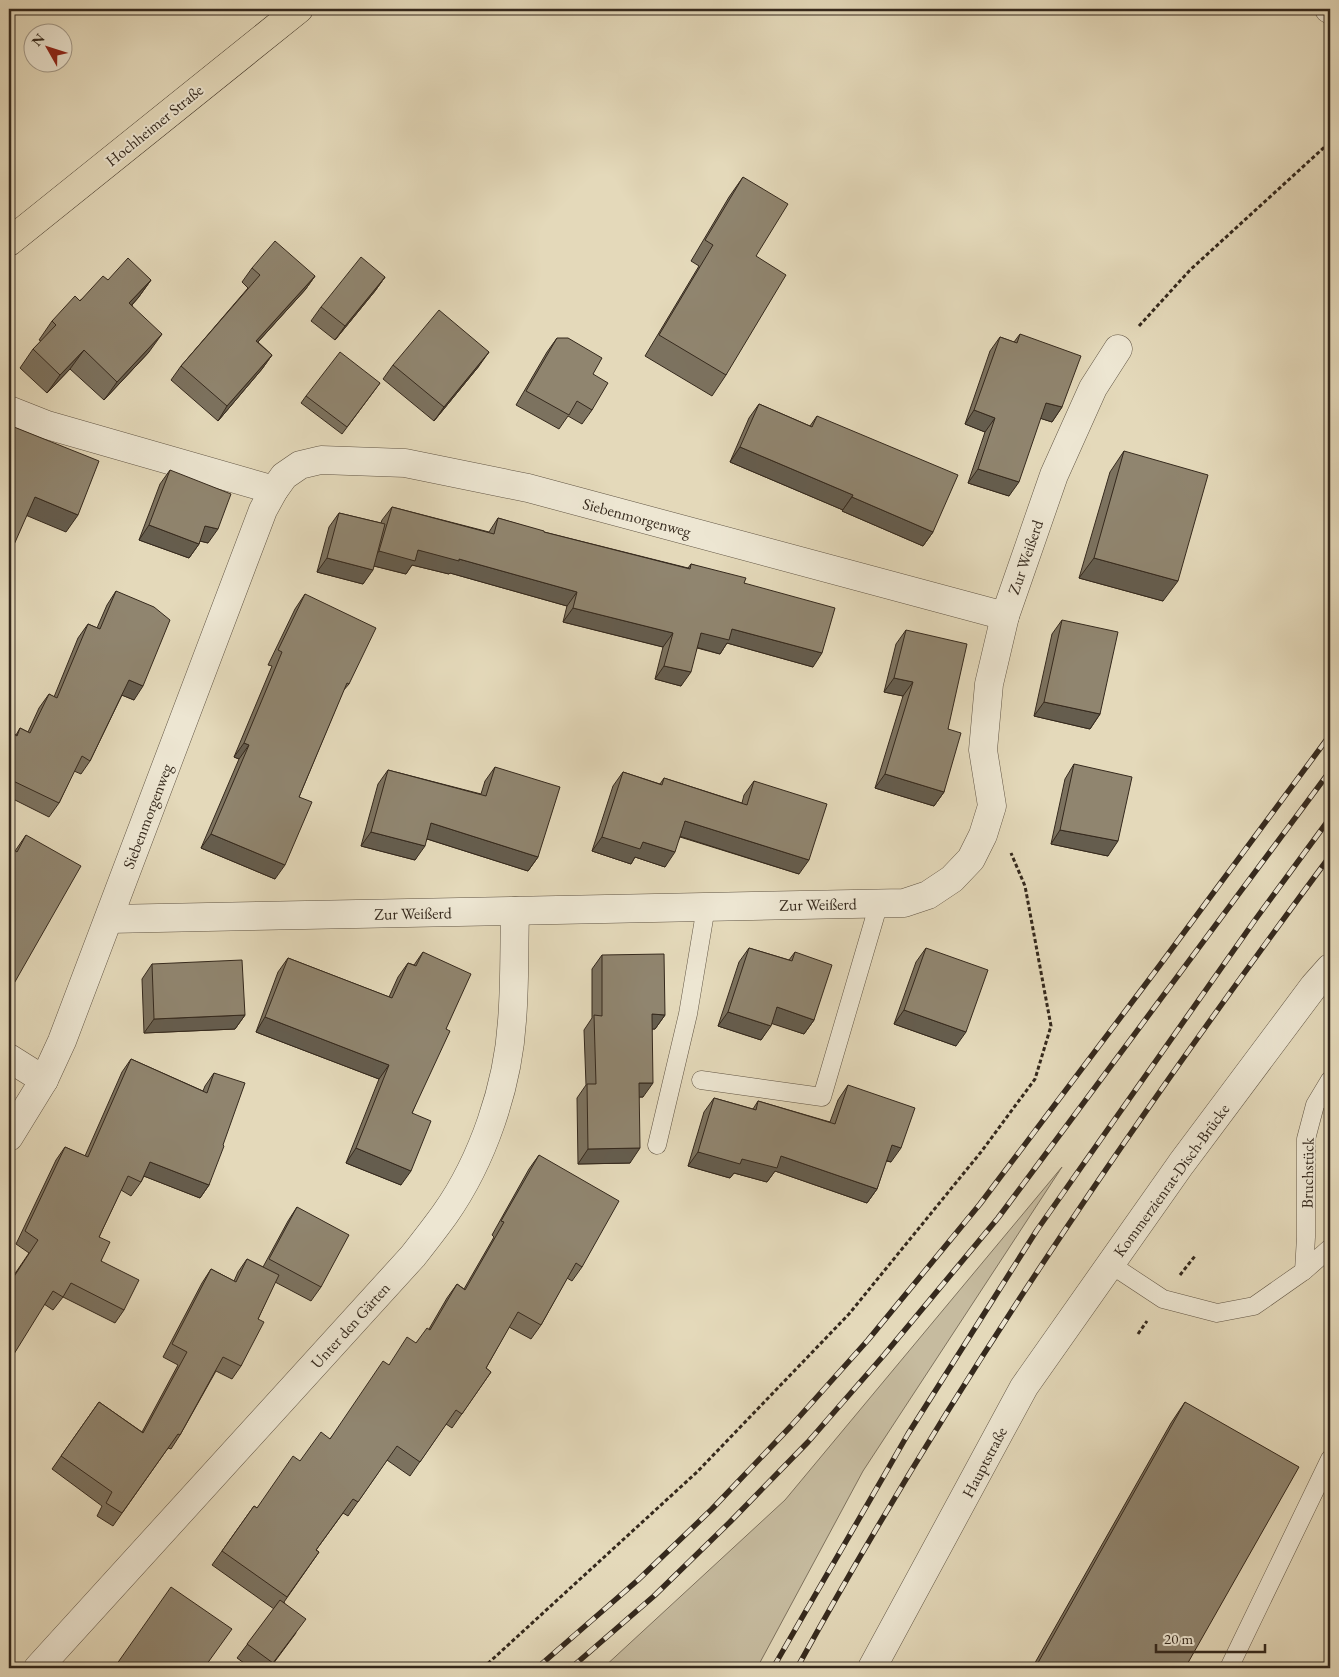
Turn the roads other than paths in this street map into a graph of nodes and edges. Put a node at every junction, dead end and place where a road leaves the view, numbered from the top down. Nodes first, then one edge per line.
1 (299, 9) edge
2 (9, 242) edge
3 (1118, 349) road end
4 (9, 410) edge
5 (274, 490) junction
6 (1005, 616) junction
7 (879, 903) junction
8 (706, 907) junction
9 (516, 911) junction
10 (108, 919) junction
11 (1330, 968) edge
12 (9, 1058) edge
13 (44, 1080) junction
14 (701, 1080) dead end
15 (1330, 1080) edge
16 (9, 1137) edge
17 (657, 1144) dead end
18 (1330, 1248) edge
19 (1110, 1264) junction
20 (1304, 1271) junction
21 (1330, 1459) edge
22 (38, 1668) edge
23 (872, 1668) edge
24 (1229, 1668) edge

1 - 2 main road, Hochheimer Straße
3 - 6 street, Zur Weißerd
4 - 5 street
5 - 6 street, Siebenmorgenweg
5 - 10 street, Siebenmorgenweg
6 - 7 street, Zur Weißerd
7 - 8 street, Zur Weißerd
7 - 14 lane
8 - 9 street, Zur Weißerd
8 - 17 lane
9 - 10 street, Zur Weißerd
9 - 22 street, Unter den Gärten
10 - 13 street, Siebenmorgenweg
11 - 19 street, Kommerzienrat-Disch-Brücke
12 - 13 street
13 - 16 street, Siebenmorgenweg
15 - 20 lane, Bruchstück
18 - 20 lane, Kommerzienrat-Disch-Brücke
19 - 20 lane, Kommerzienrat-Disch-Brücke
19 - 23 street, Hauptstraße
21 - 24 lane

